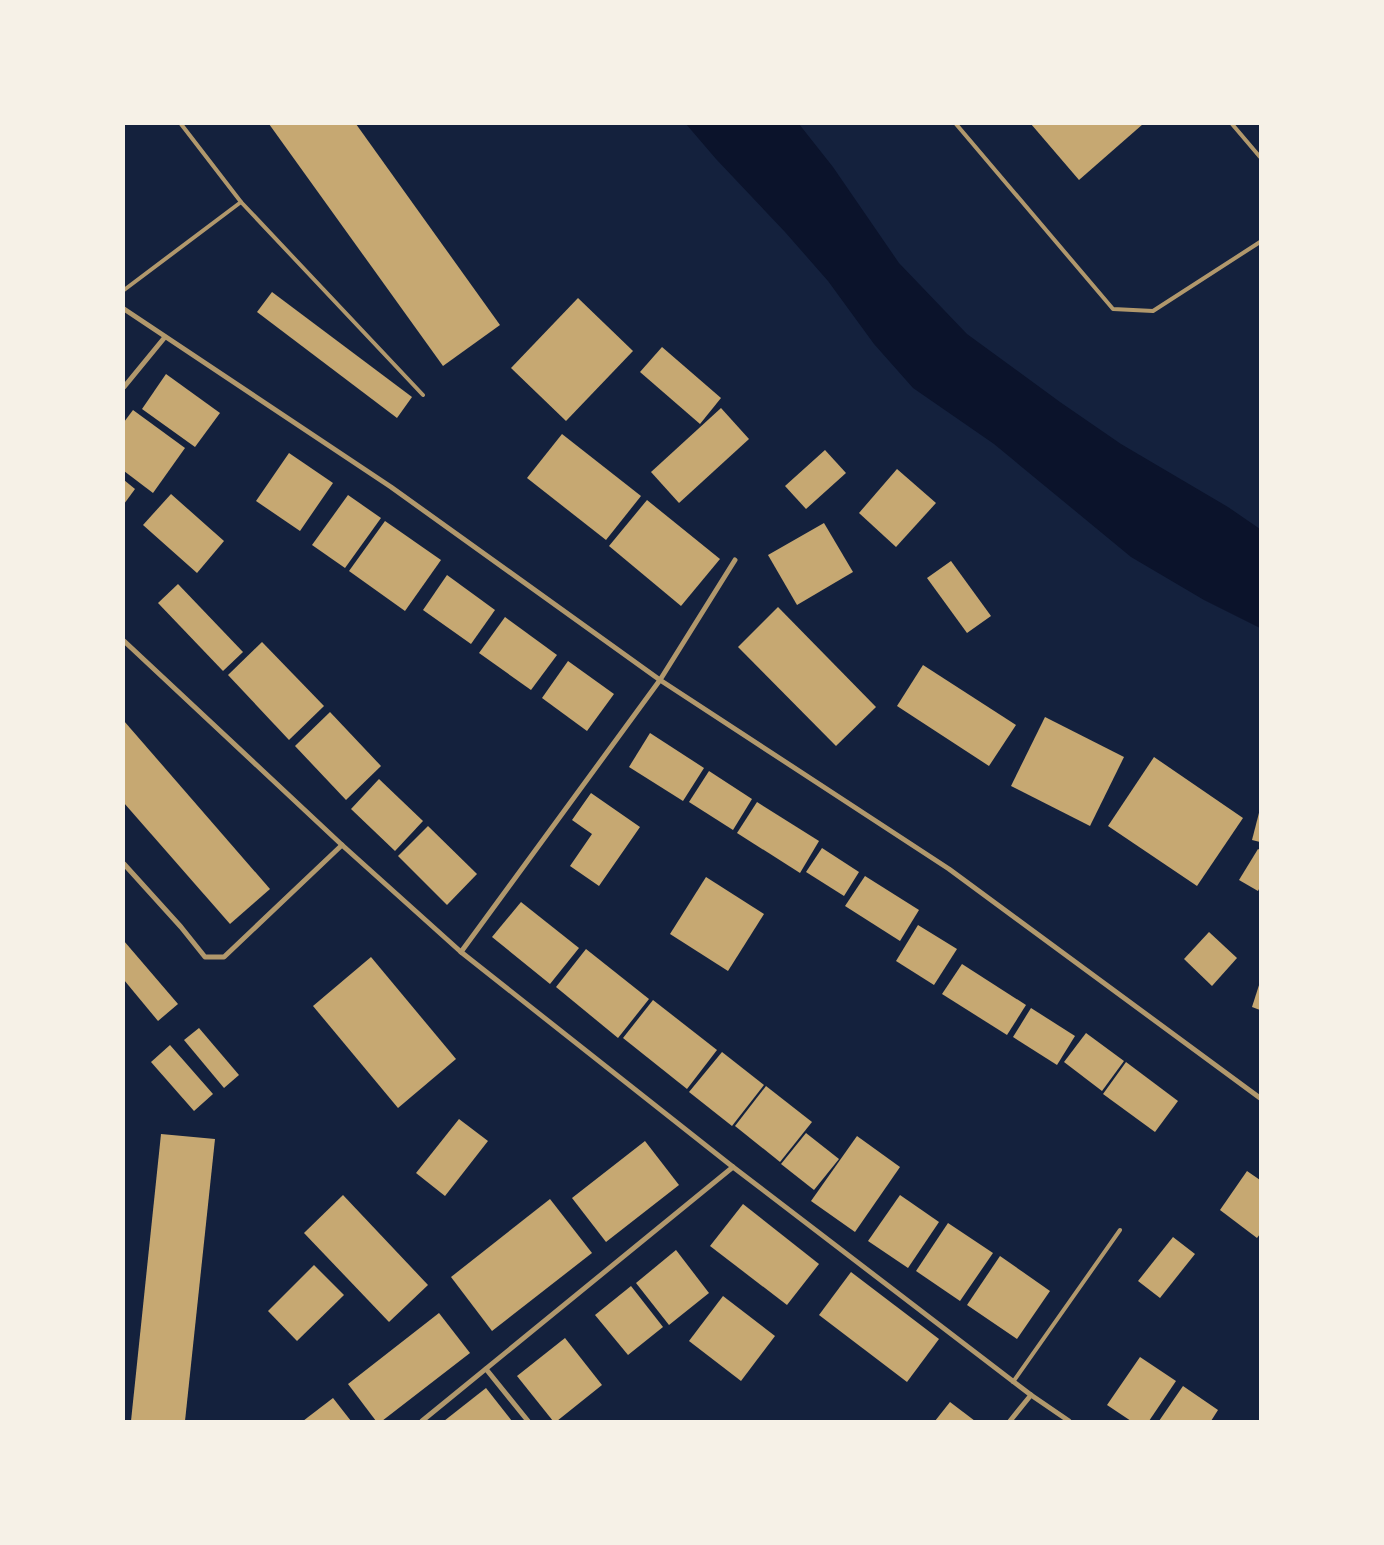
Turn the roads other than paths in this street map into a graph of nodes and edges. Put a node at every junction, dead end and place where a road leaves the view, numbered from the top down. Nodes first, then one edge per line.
1 (181, 124) edge
2 (956, 124) edge
3 (1232, 124) edge
4 (1260, 157) edge
5 (242, 202) junction
6 (1260, 242) edge
7 (124, 290) edge
8 (124, 309) edge
9 (165, 337) junction
10 (124, 386) edge
11 (423, 395) dead end
12 (735, 560) dead end
13 (124, 641) edge
14 (660, 680) junction
15 (342, 845) junction
16 (124, 864) edge
17 (462, 952) junction
18 (1260, 1098) edge
19 (733, 1168) junction
20 (1120, 1230) dead end
21 (486, 1369) junction
22 (1013, 1382) junction
23 (1031, 1396) junction
24 (422, 1421) edge
25 (528, 1421) edge
26 (1010, 1421) edge
27 (1069, 1421) edge

1 - 5 lane
2 - 6 lane
3 - 4 lane
5 - 7 lane
5 - 11 lane
8 - 9 street
9 - 10 street
9 - 14 street
12 - 14 street
13 - 15 street
14 - 17 street
14 - 18 street
15 - 16 street
15 - 17 street
17 - 19 street
19 - 21 street
19 - 22 street
20 - 22 lane
21 - 24 street
21 - 25 street
22 - 23 street
23 - 26 street
23 - 27 street

